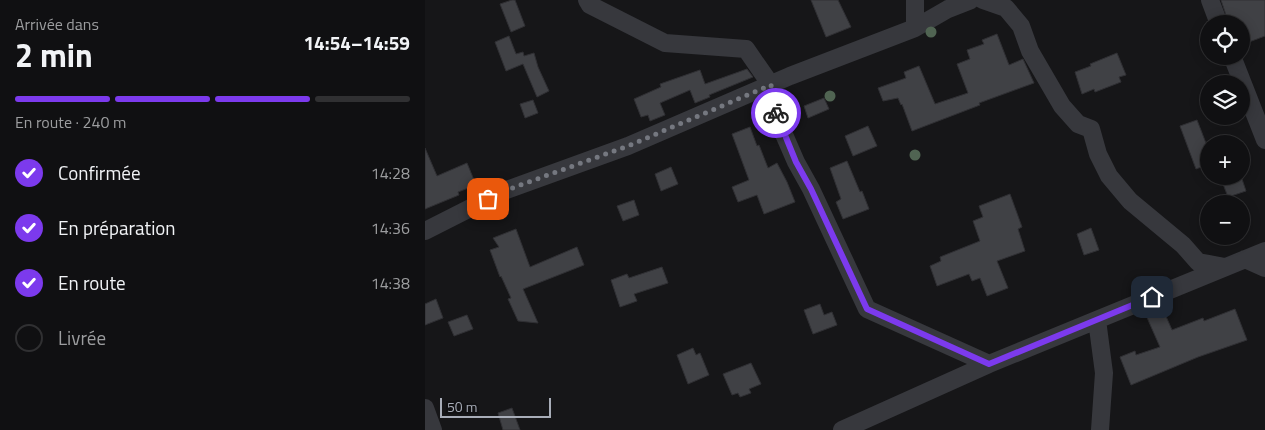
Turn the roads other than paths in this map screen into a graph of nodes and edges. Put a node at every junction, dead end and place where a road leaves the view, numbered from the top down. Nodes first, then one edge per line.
1 (587, 0) edge
2 (915, 0) edge
3 (971, 0) edge
4 (983, 0) edge
5 (1209, 0) edge
6 (1215, 15) edge
7 (915, 28) junction
8 (1236, 65) edge
9 (771, 85) junction
10 (1265, 140) edge
11 (425, 230) edge
12 (1265, 251) edge
13 (1245, 259) junction
14 (1225, 268) junction
15 (1265, 268) edge
16 (1097, 320) junction
17 (989, 364) junction
18 (425, 408) edge
19 (433, 430) edge
20 (842, 430) edge
21 (1099, 430) edge

1 - 9 street
2 - 7 street
3 - 7 street
4 - 14 street
5 - 6 street
7 - 9 street
8 - 10 street
9 - 11 street
9 - 17 street
12 - 13 street
13 - 14 street
13 - 15 street
14 - 16 street
16 - 17 street
16 - 21 street
17 - 20 street
18 - 19 street

